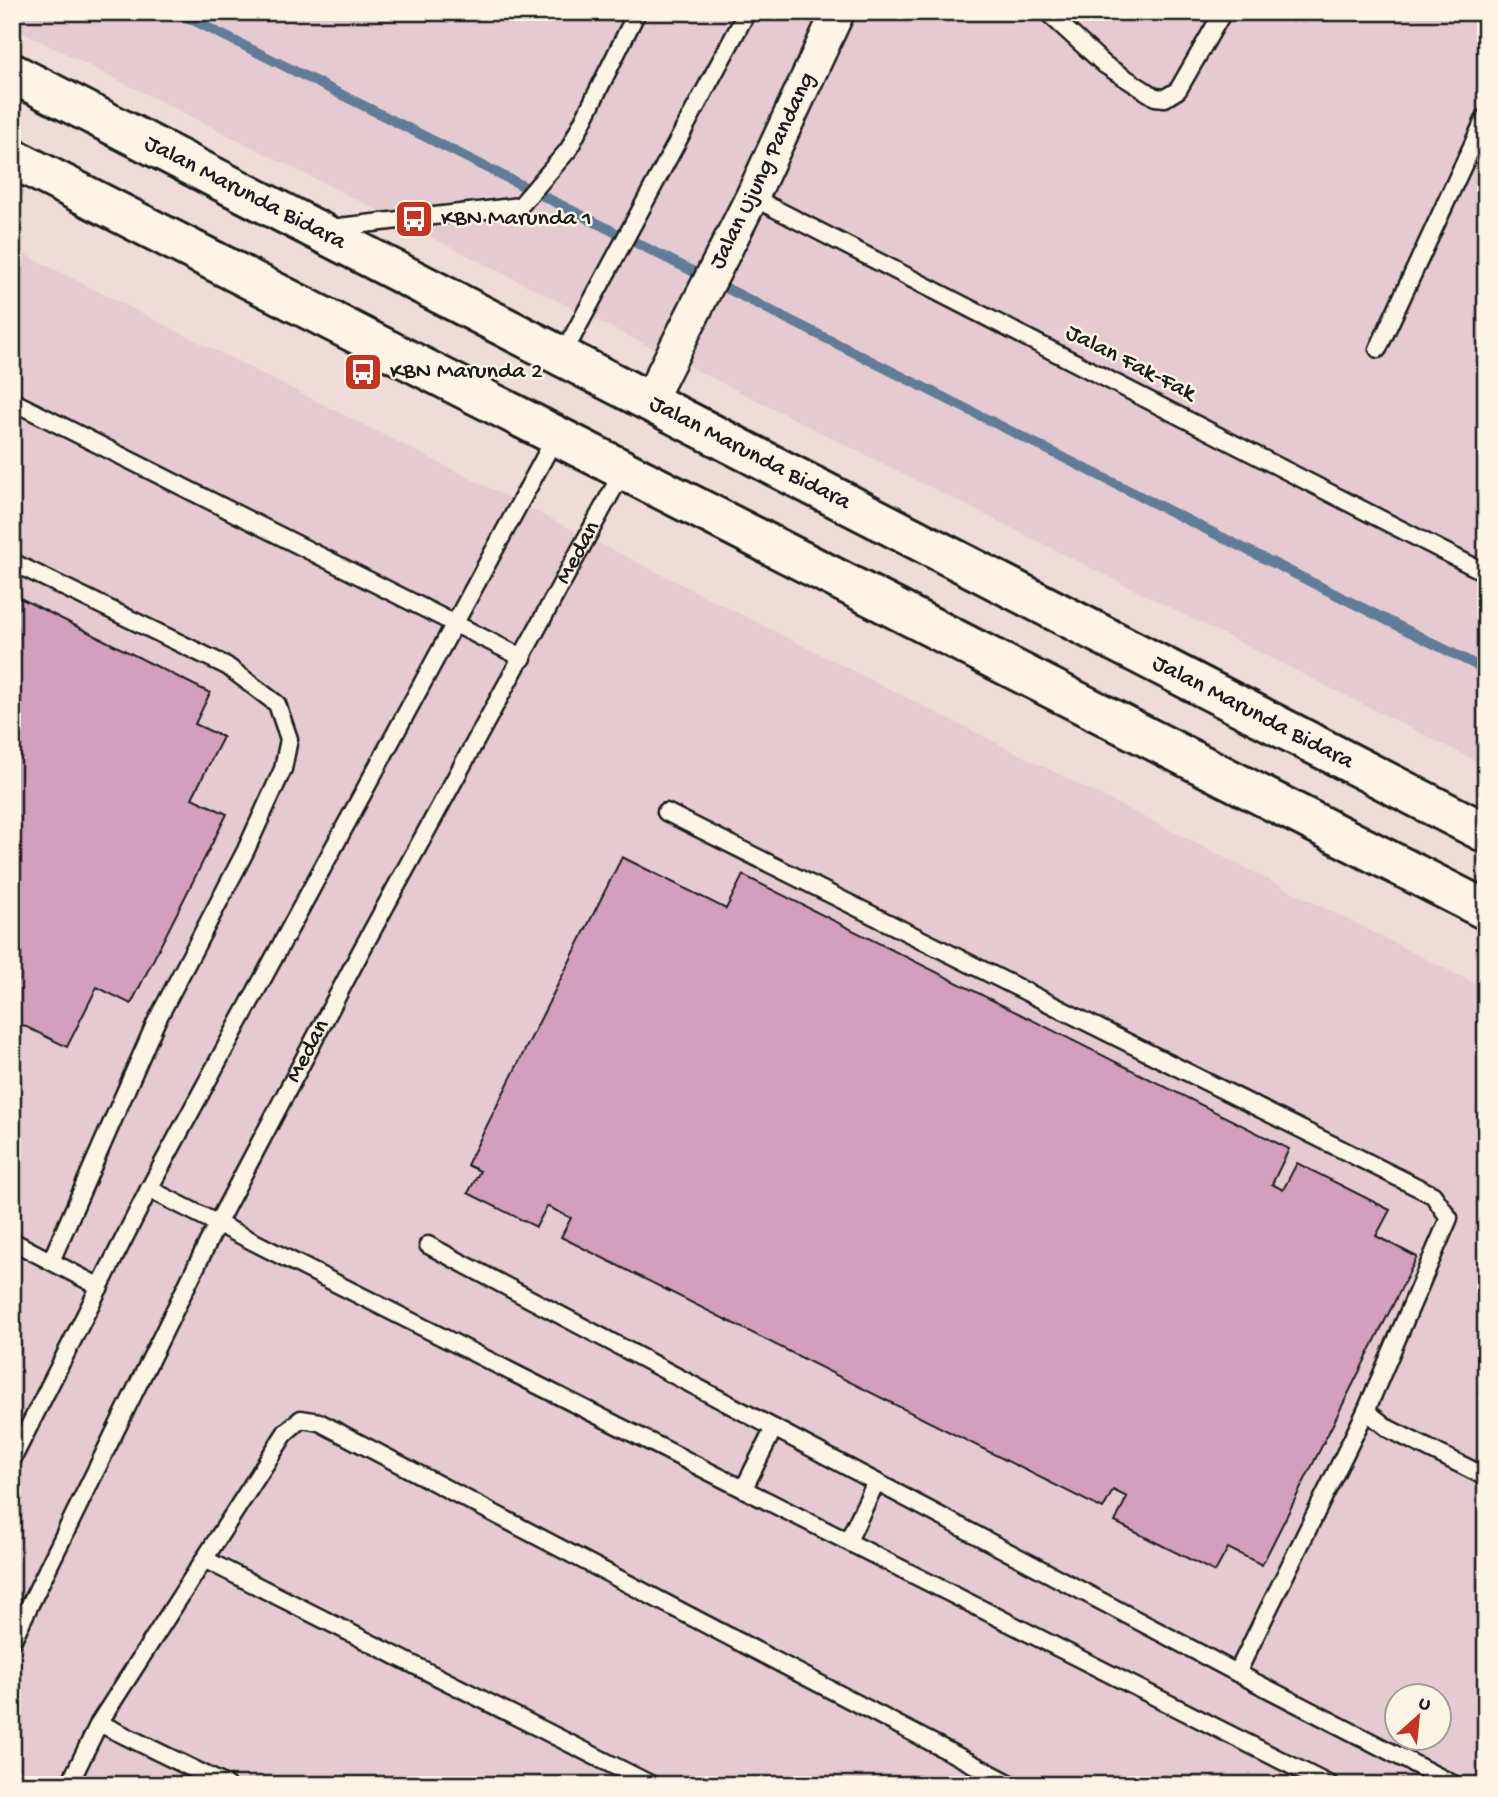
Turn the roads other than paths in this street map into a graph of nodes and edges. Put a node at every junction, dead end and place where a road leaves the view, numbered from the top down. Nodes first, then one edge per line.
1 (637, 12) edge
2 (747, 12) edge
3 (838, 12) edge
4 (1048, 12) edge
5 (1223, 12) edge
6 (12, 74) edge
7 (1486, 116) edge
8 (12, 158) edge
9 (752, 197) junction
10 (314, 229) junction
11 (1378, 349) dead end
12 (561, 358) junction
13 (12, 401) edge
14 (648, 402) junction
15 (556, 436) junction
16 (624, 471) junction
17 (12, 562) edge
18 (1486, 573) edge
19 (453, 624) junction
20 (523, 658) junction
21 (666, 812) dead end
22 (1486, 833) edge
23 (1486, 910) edge
24 (149, 1189) junction
25 (218, 1222) junction
26 (12, 1241) edge
27 (428, 1245) dead end
28 (51, 1262) junction
29 (100, 1287) junction
30 (1366, 1411) junction
31 (774, 1428) junction
32 (12, 1460) edge
33 (1486, 1477) edge
34 (876, 1482) junction
35 (744, 1488) junction
36 (848, 1541) junction
37 (204, 1559) junction
38 (12, 1641) edge
39 (1237, 1673) junction
40 (99, 1723) junction
41 (69, 1785) edge
42 (226, 1785) edge
43 (652, 1785) edge
44 (1013, 1785) edge
45 (1329, 1785) edge
46 (1455, 1785) edge

1 - 10 lane
2 - 12 lane
3 - 9 street, Jalan Ujung Pandang
4 - 5 lane
6 - 10 main road, Jalan Marunda Bidara
7 - 11 lane
8 - 15 main road
9 - 14 street, Jalan Ujung Pandang
9 - 18 lane, Jalan Fak-Fak
10 - 12 main road, Jalan Marunda Bidara
12 - 14 main road, Jalan Marunda Bidara
13 - 19 lane
14 - 22 main road, Jalan Marunda Bidara
15 - 16 main road
15 - 19 lane
16 - 20 lane, Medan
16 - 23 main road
17 - 28 lane
19 - 20 lane
19 - 24 lane
20 - 25 lane, Medan
21 - 30 lane
24 - 25 lane
24 - 29 lane
25 - 35 lane
25 - 38 lane, Medan
26 - 28 lane
27 - 31 lane
28 - 29 lane
29 - 32 lane
30 - 33 lane
30 - 39 lane
31 - 34 lane
31 - 35 lane
34 - 36 lane
34 - 39 lane
35 - 36 lane
36 - 45 lane
37 - 40 lane
37 - 43 lane
37 - 44 lane
39 - 46 lane
40 - 41 lane
40 - 42 lane

